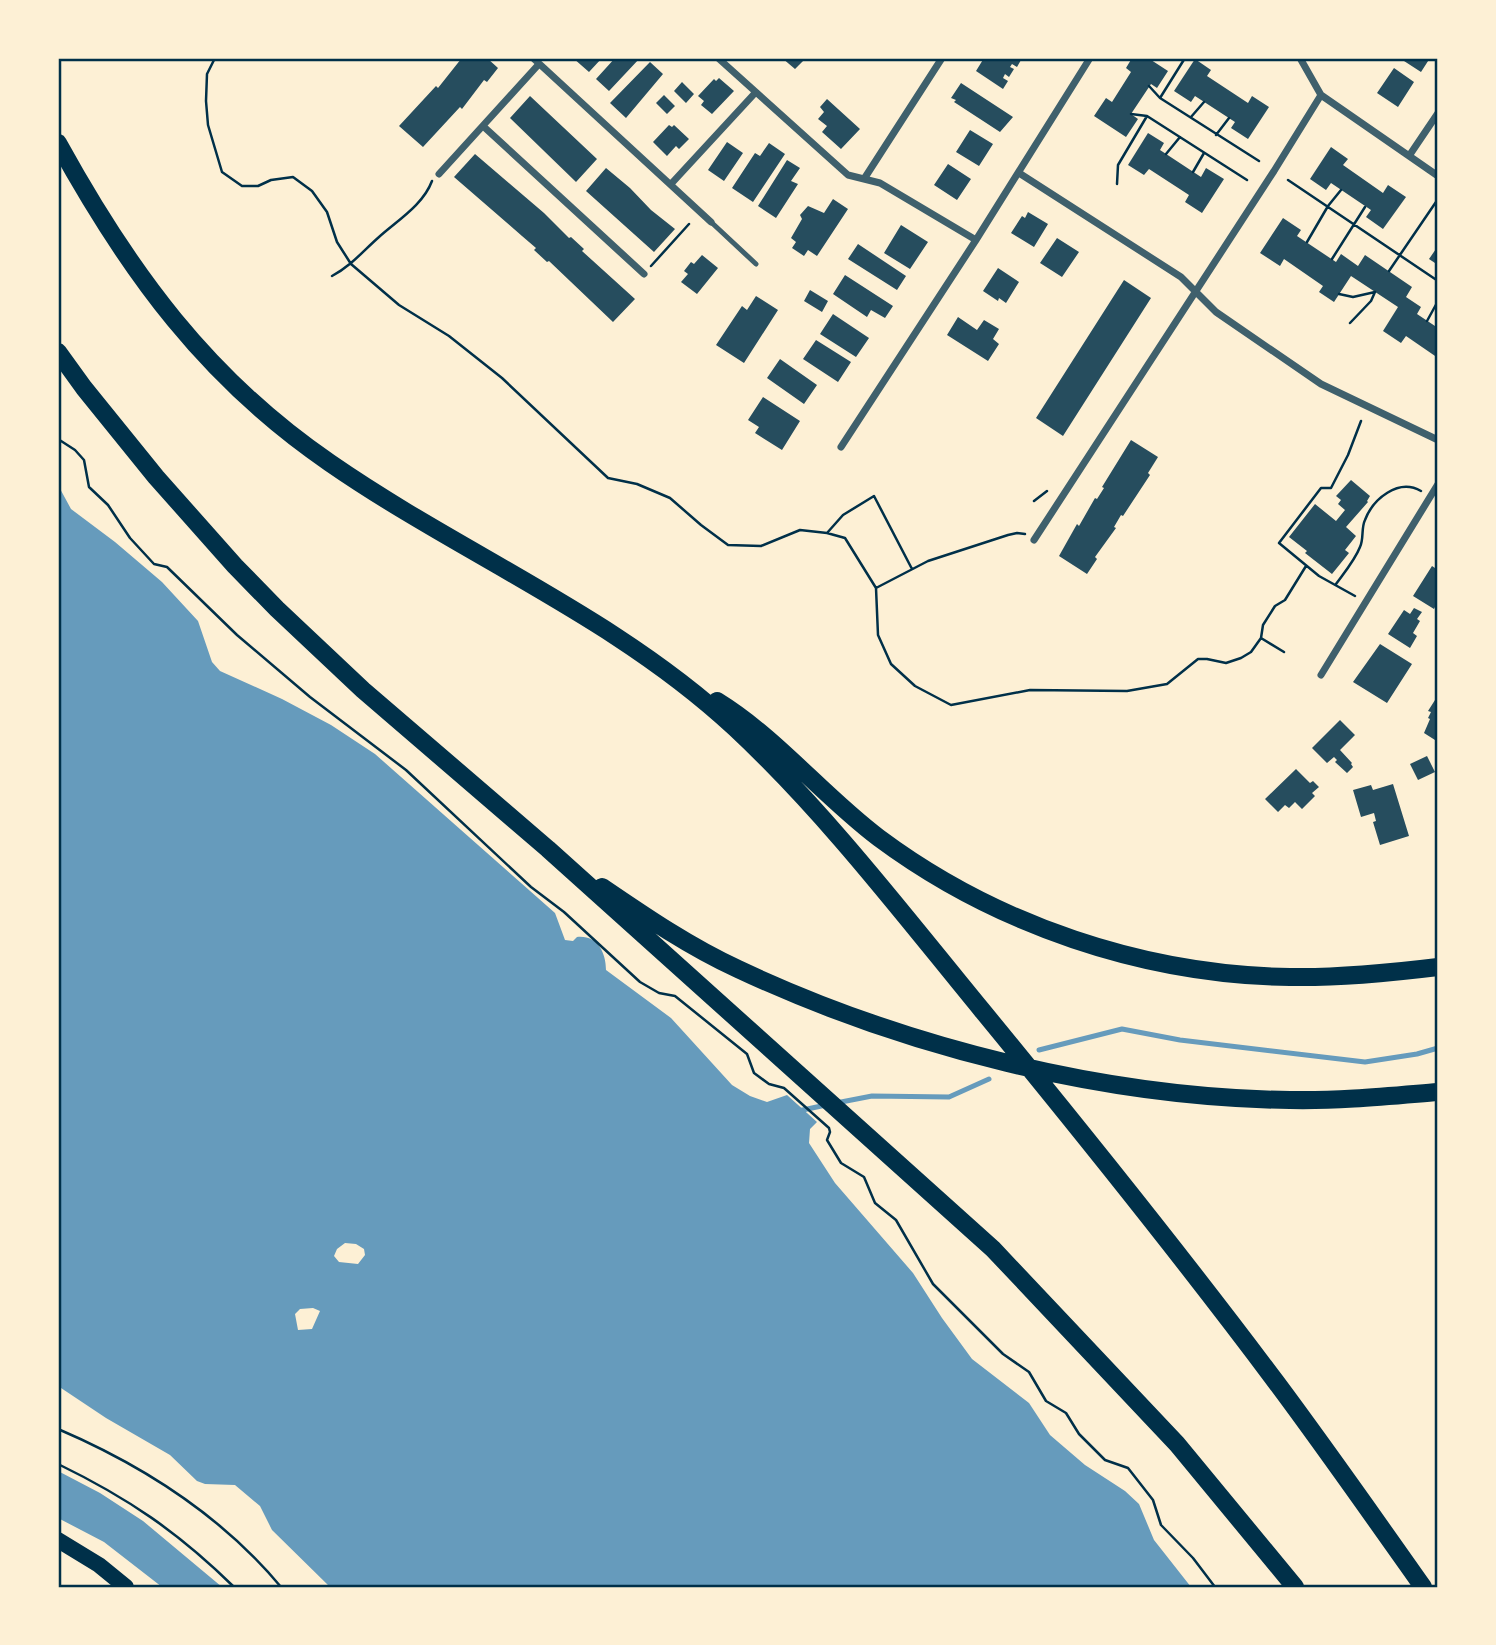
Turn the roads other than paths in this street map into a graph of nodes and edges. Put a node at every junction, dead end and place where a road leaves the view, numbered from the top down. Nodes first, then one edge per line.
1 (533, 58) edge
2 (718, 58) edge
3 (942, 58) edge
4 (1090, 58) edge
5 (1300, 58) edge
6 (539, 64) junction
7 (755, 93) junction
8 (1321, 95) junction
9 (1438, 113) edge
10 (482, 126) junction
11 (58, 144) edge
12 (1409, 156) junction
13 (1018, 173) junction
14 (439, 174) road end
15 (1438, 176) edge
16 (864, 179) junction
17 (671, 184) junction
18 (711, 222) joint
19 (976, 240) junction
20 (756, 264) dead end
21 (644, 274) road end
22 (1195, 290) junction
23 (58, 352) edge
24 (1438, 440) edge
25 (841, 447) dead end
26 (1438, 484) edge
27 (1034, 540) road end
28 (664, 669) junction
29 (1321, 675) dead end
30 (548, 849) junction
31 (1438, 967) edge
32 (1438, 1092) edge
33 (58, 1540) edge
34 (126, 1587) edge
35 (1295, 1587) edge
36 (1423, 1587) edge

1 - 6 street
2 - 7 street
3 - 16 street
4 - 13 street
5 - 8 street
6 - 10 street
6 - 17 street
7 - 16 street
7 - 17 street
8 - 12 street
8 - 22 street
9 - 12 street
10 - 14 street
10 - 21 street
11 - 28 highway
12 - 15 street
13 - 19 street
13 - 22 street
16 - 19 street
17 - 18 street
18 - 20 lane
19 - 25 street
22 - 24 street
22 - 27 street
23 - 30 highway
26 - 29 street
28 - 31 highway
28 - 36 highway
30 - 32 highway
30 - 35 highway
33 - 34 highway

